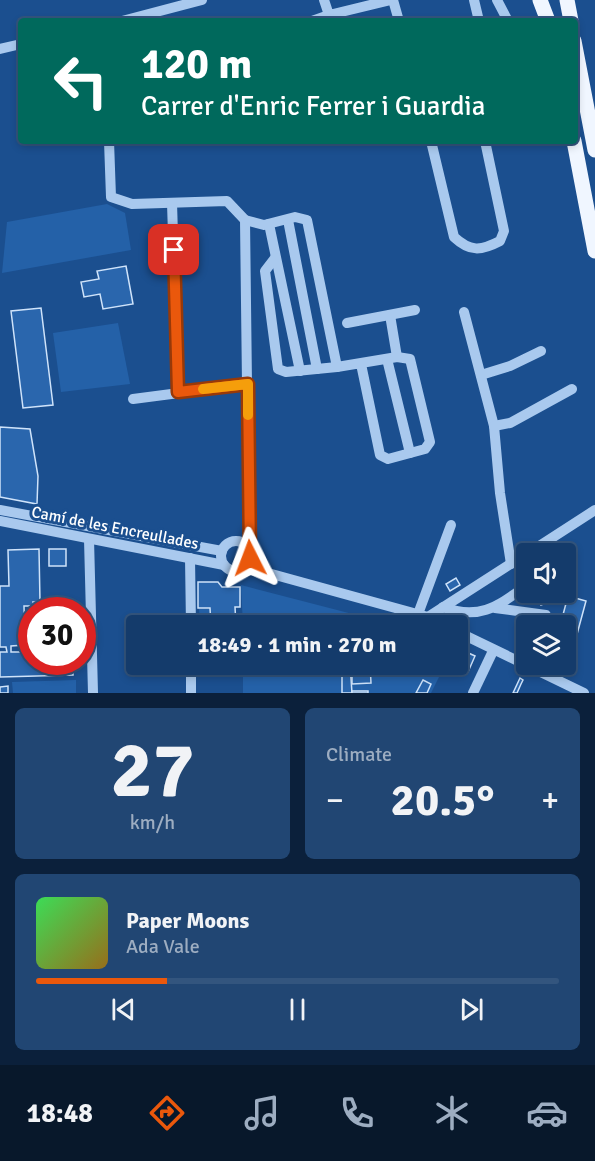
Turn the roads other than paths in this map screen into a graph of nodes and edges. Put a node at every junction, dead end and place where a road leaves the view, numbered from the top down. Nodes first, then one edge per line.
1 (202, 0) edge
2 (324, 0) edge
3 (392, 0) edge
4 (474, 0) edge
5 (497, 0) edge
6 (540, 0) edge
7 (567, 0) edge
8 (329, 15) junction
9 (133, 18) edge
10 (320, 18) edge
11 (398, 18) edge
12 (478, 18) edge
13 (506, 18) edge
14 (547, 18) edge
15 (570, 18) edge
16 (18, 45) edge
17 (0, 49) edge
18 (578, 62) edge
19 (109, 144) edge
20 (432, 144) edge
21 (486, 144) edge
22 (575, 144) edge
23 (595, 150) edge
24 (172, 203) junction
25 (245, 220) junction
26 (288, 220) junction
27 (269, 224) junction
28 (595, 251) edge
29 (275, 258) junction
30 (415, 310) dead end
31 (464, 312) dead end
32 (390, 315) junction
33 (347, 323) dead end
34 (541, 351) dead end
35 (392, 358) junction
36 (361, 364) junction
37 (337, 367) junction
38 (317, 369) junction
39 (300, 371) junction
40 (481, 375) junction
41 (248, 384) junction
42 (572, 389) dead end
43 (178, 392) junction
44 (133, 399) dead end
45 (494, 426) junction
46 (410, 453) junction
47 (0, 510) edge
48 (595, 510) edge
49 (0, 520) edge
50 (249, 522) junction
51 (451, 525) dead end
52 (89, 538) junction
53 (544, 543) edge
54 (225, 547) junction
55 (250, 551) junction
56 (190, 558) junction
57 (516, 561) edge
58 (511, 564) junction
59 (224, 565) junction
60 (243, 569) junction
61 (268, 573) junction
62 (516, 593) edge
63 (443, 607) junction
64 (495, 608) junction
65 (190, 615) edge
66 (423, 615) junction
67 (546, 615) dead end
68 (468, 637) edge
69 (493, 651) junction
70 (191, 675) edge
71 (577, 692) edge
72 (93, 693) edge
73 (192, 693) edge
74 (473, 693) edge

1 - 9 street
2 - 8 street
3 - 8 street
3 - 11 street
4 - 12 street
5 - 13 street
6 - 14 main road
7 - 15 main road
8 - 10 street
16 - 17 street
18 - 23 main road
19 - 24 street
20 - 21 street
22 - 28 main road
24 - 25 street
24 - 43 street
25 - 27 street
25 - 41 street
26 - 27 street
26 - 37 street
26 - 38 street
27 - 29 street
29 - 39 street
29 - 39 street
30 - 32 street
31 - 40 street
32 - 33 street
32 - 35 street
34 - 40 street
35 - 36 street
35 - 46 street
35 - 46 street
36 - 37 street
36 - 46 street
37 - 38 street
38 - 39 street
40 - 45 street
41 - 43 street
41 - 50 street
42 - 45 street
43 - 44 street
45 - 58 street
47 - 54 street, Camí de les Encreullades
48 - 53 street
49 - 52 street, Camí de les Encreullades
50 - 54 street
50 - 55 street
51 - 66 street
52 - 56 street, Camí de les Encreullades
52 - 72 street
54 - 55 street
54 - 59 street
55 - 60 street
55 - 61 street
56 - 59 street, Camí de les Encreullades
56 - 65 street
57 - 58 street
58 - 63 street
59 - 60 street
60 - 61 street
61 - 66 street
62 - 64 street
63 - 64 street
63 - 66 street
64 - 67 street
68 - 69 street
69 - 71 street
69 - 74 street
70 - 73 street

